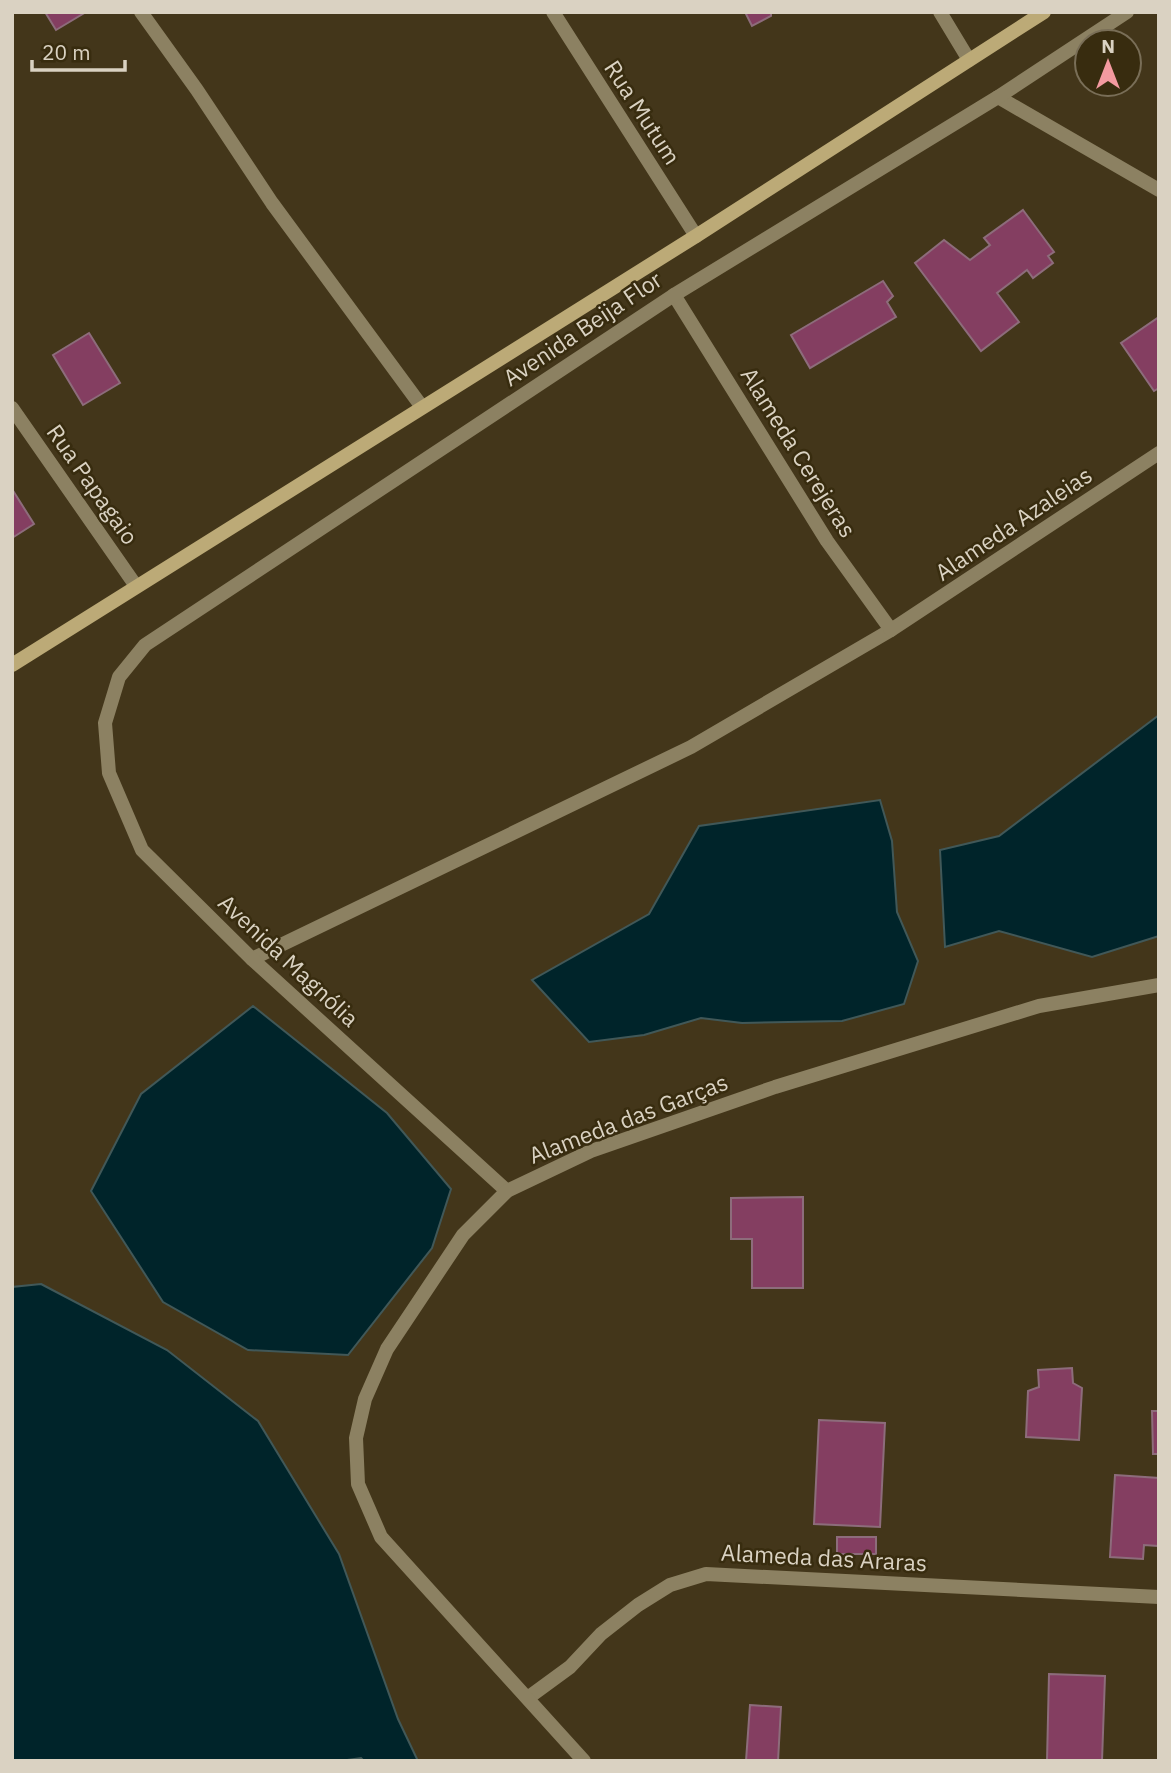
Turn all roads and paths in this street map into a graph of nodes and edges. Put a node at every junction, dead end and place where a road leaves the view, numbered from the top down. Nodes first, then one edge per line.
1 (141, 12) edge
2 (552, 12) edge
3 (940, 12) edge
4 (1044, 12) edge
5 (1127, 12) edge
6 (969, 60) junction
7 (998, 97) junction
8 (1159, 190) edge
9 (696, 236) junction
10 (674, 295) junction
11 (422, 407) junction
12 (12, 408) edge
13 (1159, 453) edge
14 (136, 586) junction
15 (891, 630) junction
16 (12, 665) edge
17 (105, 723) joint
18 (253, 959) junction
19 (1159, 985) edge
20 (507, 1191) junction
21 (1159, 1597) edge
22 (529, 1697) junction
23 (584, 1761) edge

1 - 11 street
2 - 9 street, Rua Mutum
3 - 6 street
4 - 6 street, Avenida Beija Flor
5 - 7 street, Avenida Beija Flor
6 - 9 street, Avenida Beija Flor
7 - 8 street
7 - 10 street, Avenida Beija Flor
9 - 11 street, Avenida Beija Flor
10 - 15 street, Alameda Cerejeras
10 - 17 street, Avenida Beija Flor
11 - 14 street, Avenida Beija Flor
12 - 14 street, Rua Papagaio
13 - 15 street, Alameda Azaleias
14 - 16 street, Avenida Beija Flor
15 - 18 street, Alameda Azaleias
17 - 18 street, Avenida Magnólia
18 - 20 street, Avenida Magnólia
19 - 20 street, Alameda das Garças
20 - 22 street, Alameda das Garças
21 - 22 street, Alameda das Araras
22 - 23 street, Alameda das Garças

